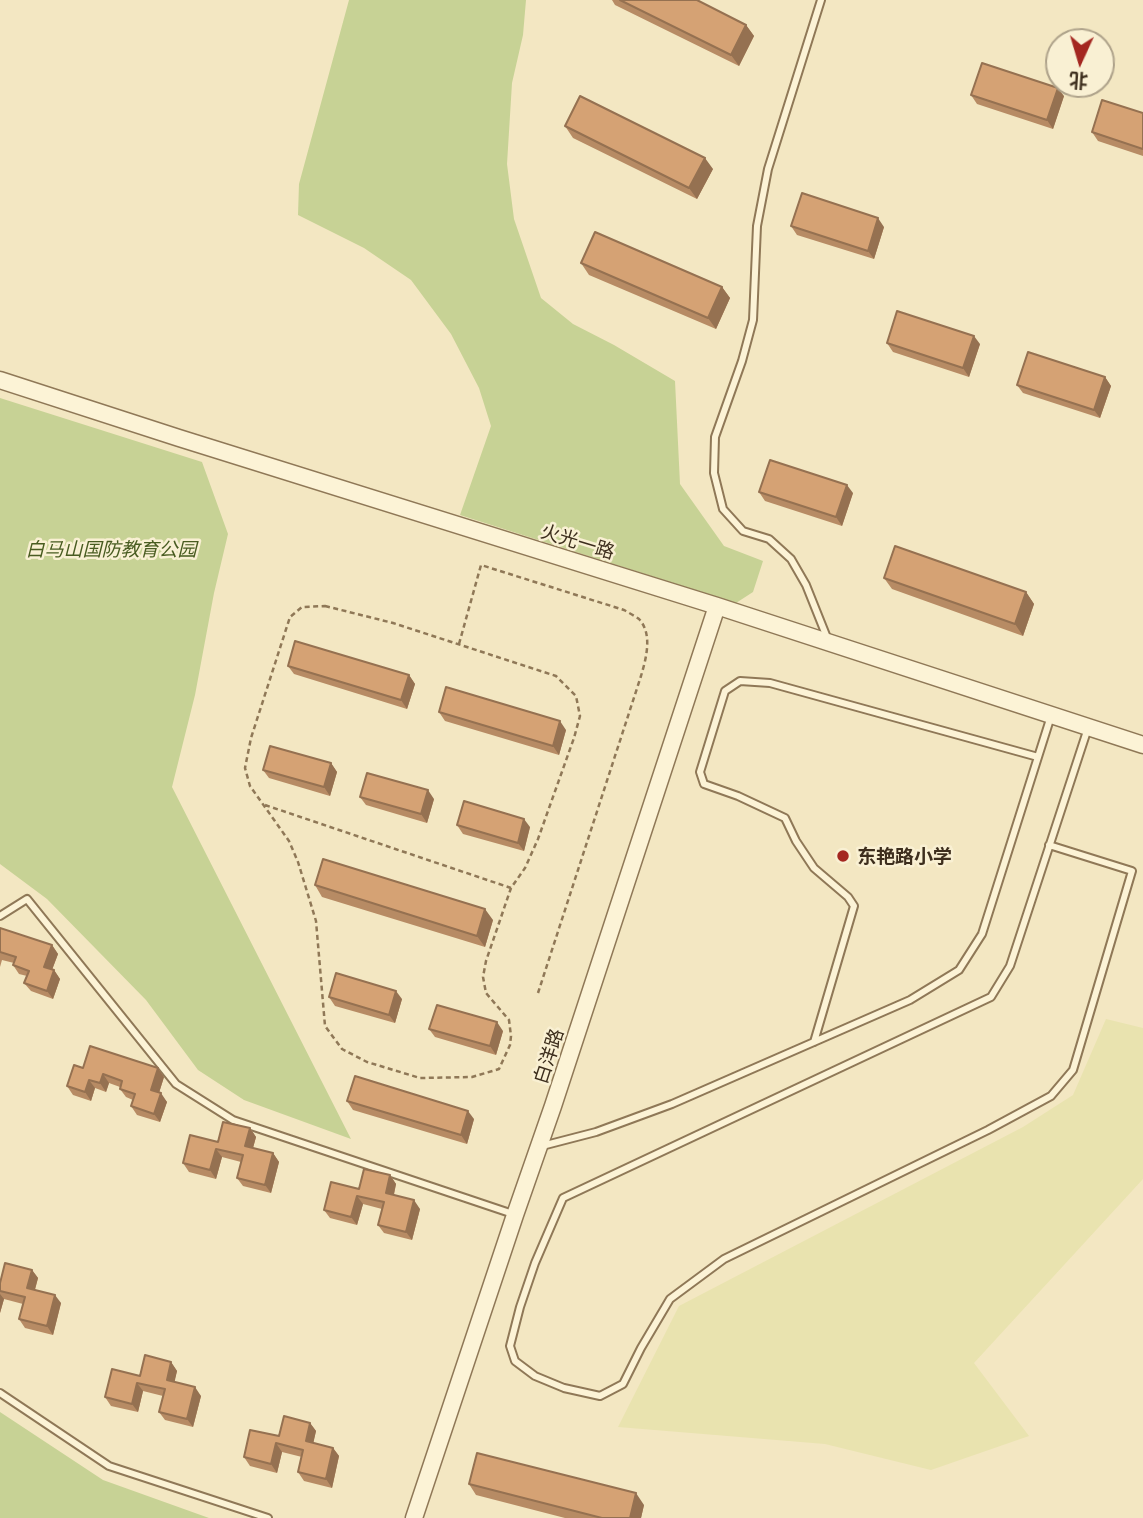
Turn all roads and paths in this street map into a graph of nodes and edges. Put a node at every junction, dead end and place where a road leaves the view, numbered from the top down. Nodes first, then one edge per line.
1 (821, 0) edge
2 (0, 380) edge
3 (717, 606) junction
4 (829, 643) junction
5 (460, 645) junction
6 (1051, 716) junction
7 (1088, 728) junction
8 (1143, 745) edge
9 (1038, 757) junction
10 (263, 804) junction
11 (1049, 845) junction
12 (510, 887) junction
13 (0, 916) edge
14 (538, 993) dead end
15 (814, 1042) junction
16 (539, 1147) junction
17 (514, 1215) junction
18 (0, 1393) edge
19 (268, 1518) edge
20 (414, 1518) edge

1 - 4 lane
2 - 3 street, 火光一路
3 - 4 street, 火光一路
3 - 16 street, 白洋路
4 - 6 street, 火光一路
5 - 10 path
5 - 12 path
5 - 14 path
6 - 7 street, 火光一路
6 - 9 lane
7 - 8 street, 火光一路
7 - 11 lane
9 - 15 lane
9 - 15 lane
10 - 12 path
10 - 12 path
11 - 11 lane
13 - 17 lane
15 - 16 lane
16 - 17 street, 白洋路
17 - 20 street, 白洋路
18 - 19 lane

